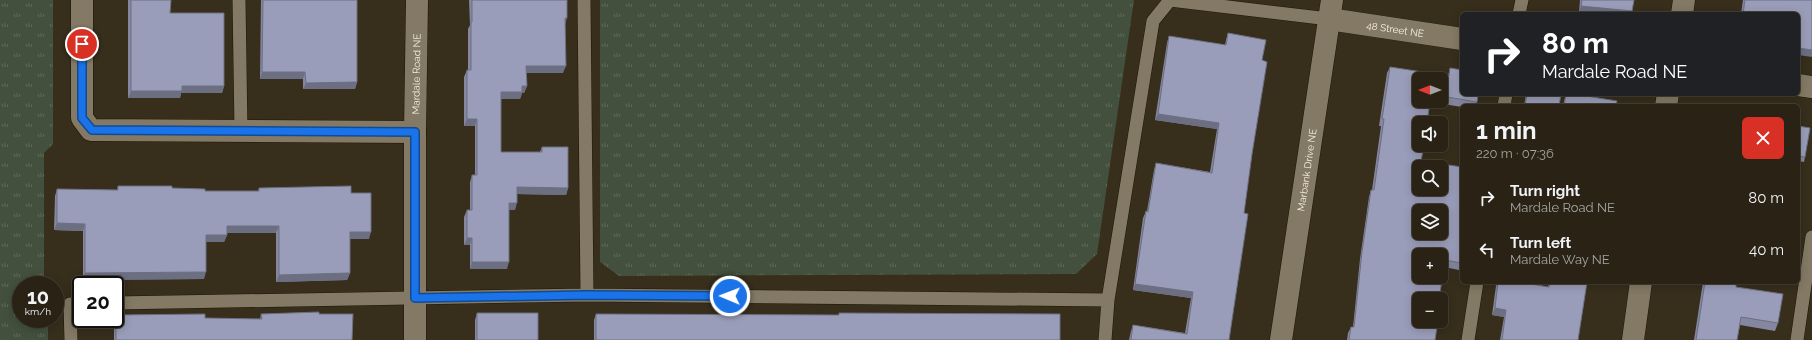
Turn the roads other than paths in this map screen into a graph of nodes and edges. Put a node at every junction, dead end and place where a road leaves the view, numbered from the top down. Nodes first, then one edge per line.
1 (82, 0) edge
2 (239, 0) edge
3 (417, 0) edge
4 (584, 0) edge
5 (1522, 0) edge
6 (1684, 0) edge
7 (1330, 10) edge
8 (1519, 12) edge
9 (1682, 12) edge
10 (1460, 39) edge
11 (1800, 85) edge
12 (1812, 87) edge
13 (241, 131) junction
14 (415, 132) junction
15 (1812, 237) edge
16 (1477, 284) edge
17 (1641, 284) edge
18 (587, 295) junction
19 (415, 298) junction
20 (1108, 300) junction
21 (124, 303) edge
22 (72, 304) edge
23 (71, 340) edge
24 (415, 340) edge
25 (1105, 340) edge
26 (1280, 340) edge
27 (1468, 340) edge
28 (1633, 340) edge
29 (1797, 340) edge

1 - 13 street
2 - 13 lane
3 - 14 street, Mardale Road NE
4 - 18 lane
5 - 8 lane
6 - 9 street
7 - 10 street, 48 Street NE
7 - 20 lane
7 - 26 street, Marbank Drive NE
11 - 12 street
13 - 14 street
14 - 19 street, Mardale Road NE
15 - 29 lane
16 - 27 lane
17 - 28 street
18 - 19 lane
18 - 20 lane
19 - 21 lane
19 - 24 street, Mardale Road NE
20 - 25 lane
22 - 23 lane

